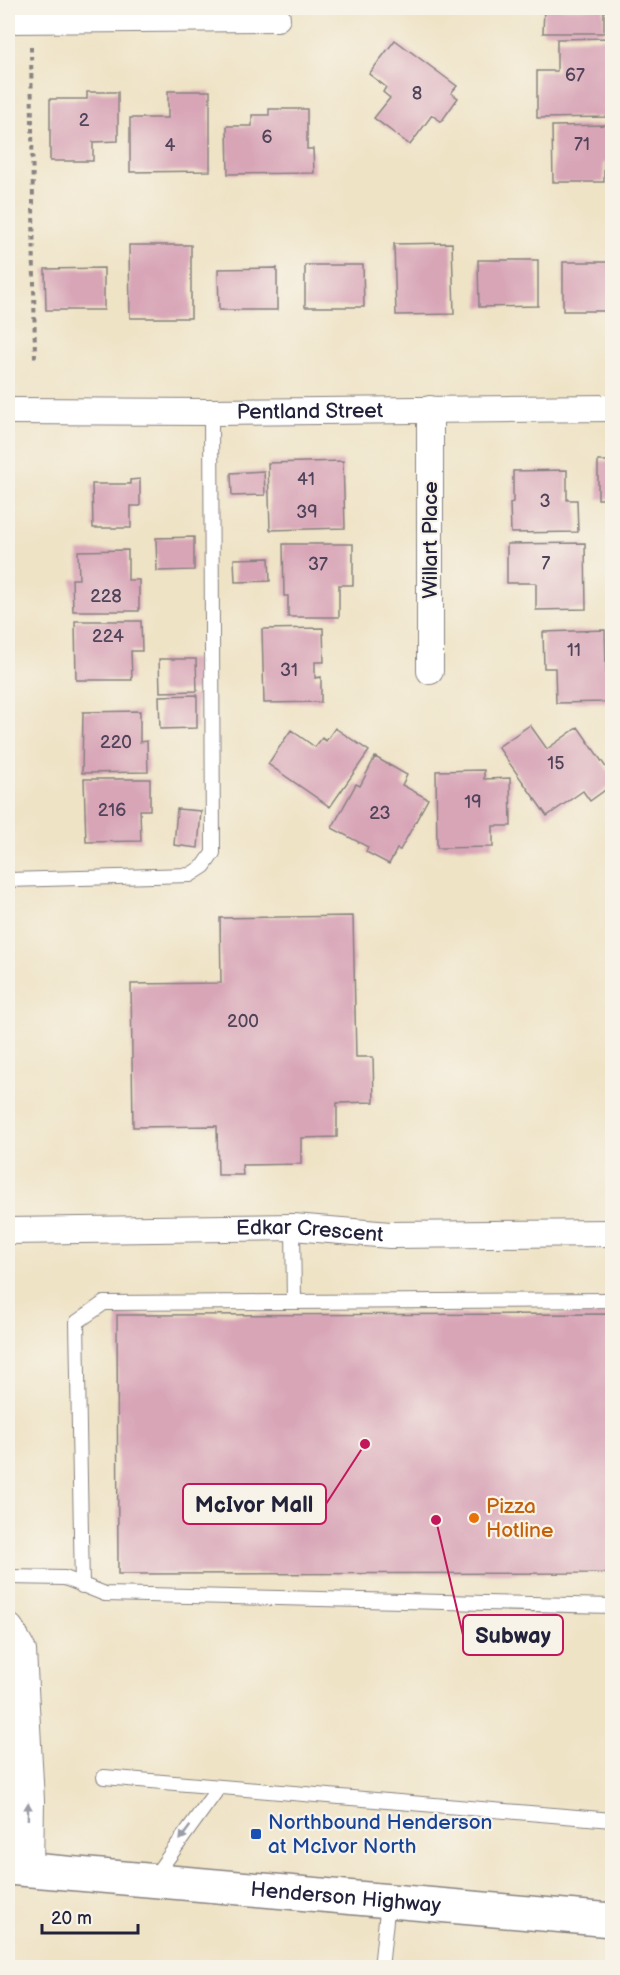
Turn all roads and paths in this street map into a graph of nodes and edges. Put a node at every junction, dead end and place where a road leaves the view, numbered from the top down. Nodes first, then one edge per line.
1 (277, 18) dead end
2 (19, 20) edge
3 (35, 361) dead end
4 (612, 408) edge
5 (430, 409) junction
6 (8, 411) edge
7 (211, 412) junction
8 (430, 671) dead end
9 (8, 880) edge
10 (293, 1227) junction
11 (8, 1231) edge
12 (612, 1233) edge
13 (612, 1300) edge
14 (294, 1302) junction
15 (8, 1577) edge
16 (82, 1586) junction
17 (612, 1606) edge
18 (8, 1630) edge
19 (104, 1777) dead end
20 (219, 1787) junction
21 (612, 1820) edge
22 (17, 1869) edge
23 (152, 1880) junction
24 (388, 1900) junction
25 (612, 1920) edge
26 (381, 1968) edge

1 - 2 street
2 - 3 path
4 - 5 street, Pentland Street
5 - 7 street, Pentland Street
5 - 8 street, Willart Place
6 - 7 street, Pentland Street
7 - 9 lane
10 - 11 street, Edkar Crescent
10 - 12 street, Edkar Crescent
10 - 14 lane
13 - 14 lane
14 - 16 lane
15 - 16 lane
16 - 17 lane
22 -> 18 street
19 - 20 lane
20 - 21 lane
20 -> 23 lane
22 - 23 main road, Henderson Highway
23 - 24 main road, Henderson Highway
24 - 25 main road, Henderson Highway
24 - 26 lane

